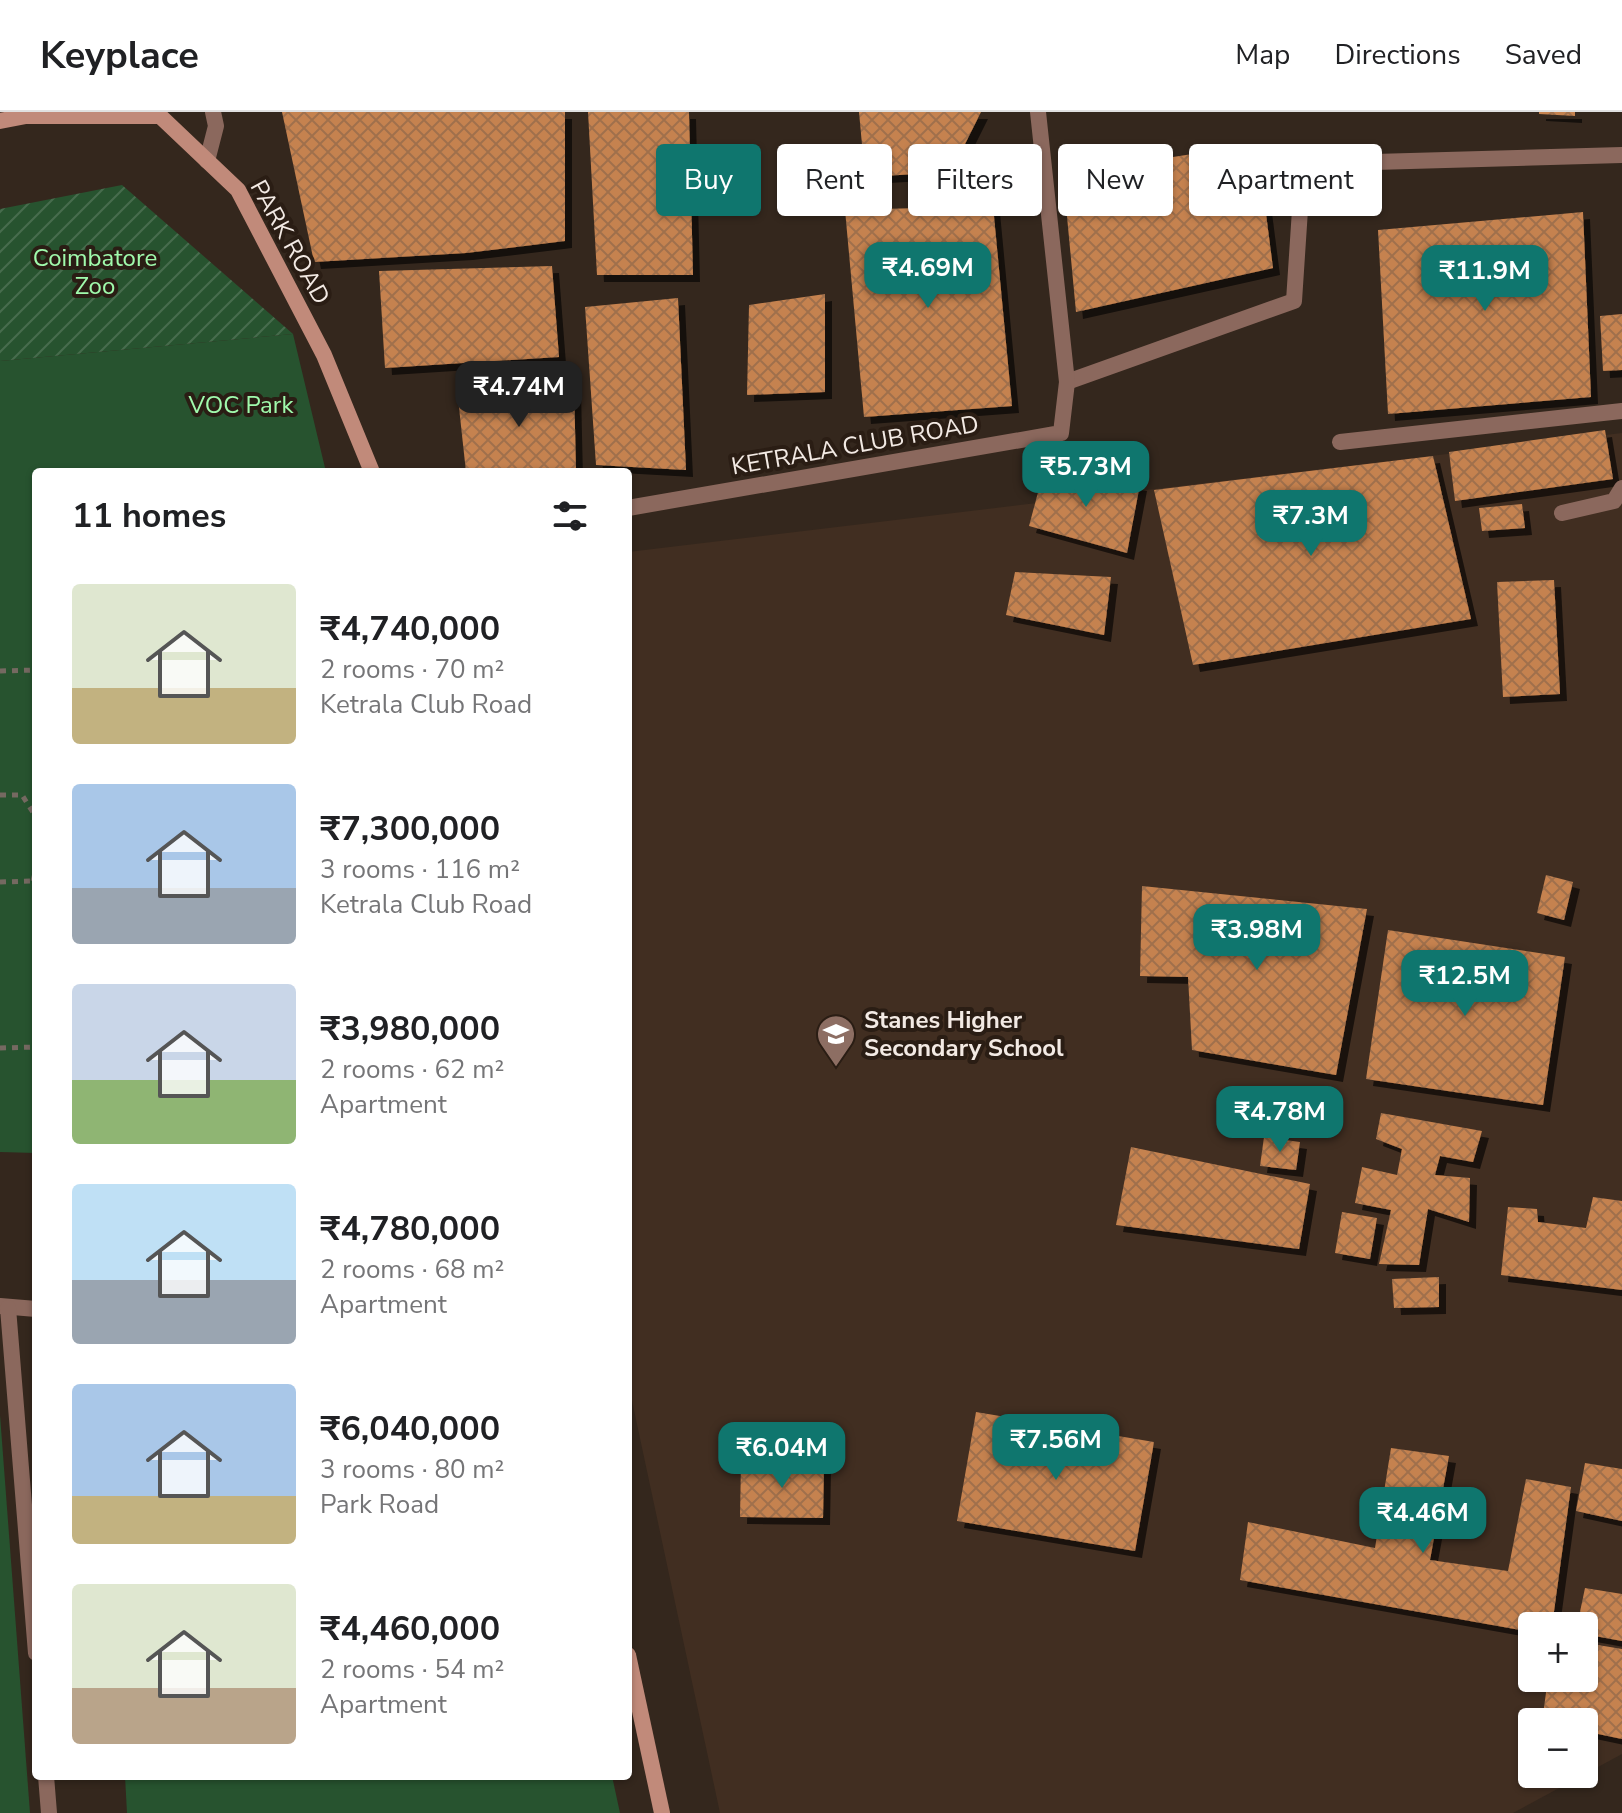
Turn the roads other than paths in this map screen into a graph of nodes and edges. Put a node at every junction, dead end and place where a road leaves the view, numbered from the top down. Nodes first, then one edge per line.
1 (213, 112) edge
2 (1038, 112) edge
3 (0, 121) edge
4 (1622, 155) edge
5 (207, 161) junction
6 (1067, 382) junction
7 (1622, 411) edge
8 (1340, 442) dead end
9 (370, 468) edge
10 (1622, 488) edge
11 (632, 507) edge
12 (1562, 513) dead end
13 (4, 1307) edge
14 (32, 1309) edge
15 (32, 1610) edge
16 (632, 1674) edge
17 (46, 1780) edge
18 (49, 1813) edge
19 (662, 1813) edge

1 - 5 street
2 - 6 street
3 - 5 main road, PARK ROAD
4 - 6 street
5 - 9 main road, PARK ROAD
6 - 11 street, KETRALA CLUB ROAD
7 - 8 street
10 - 12 street
13 - 14 street
13 - 15 street
16 - 19 main road
17 - 18 street

